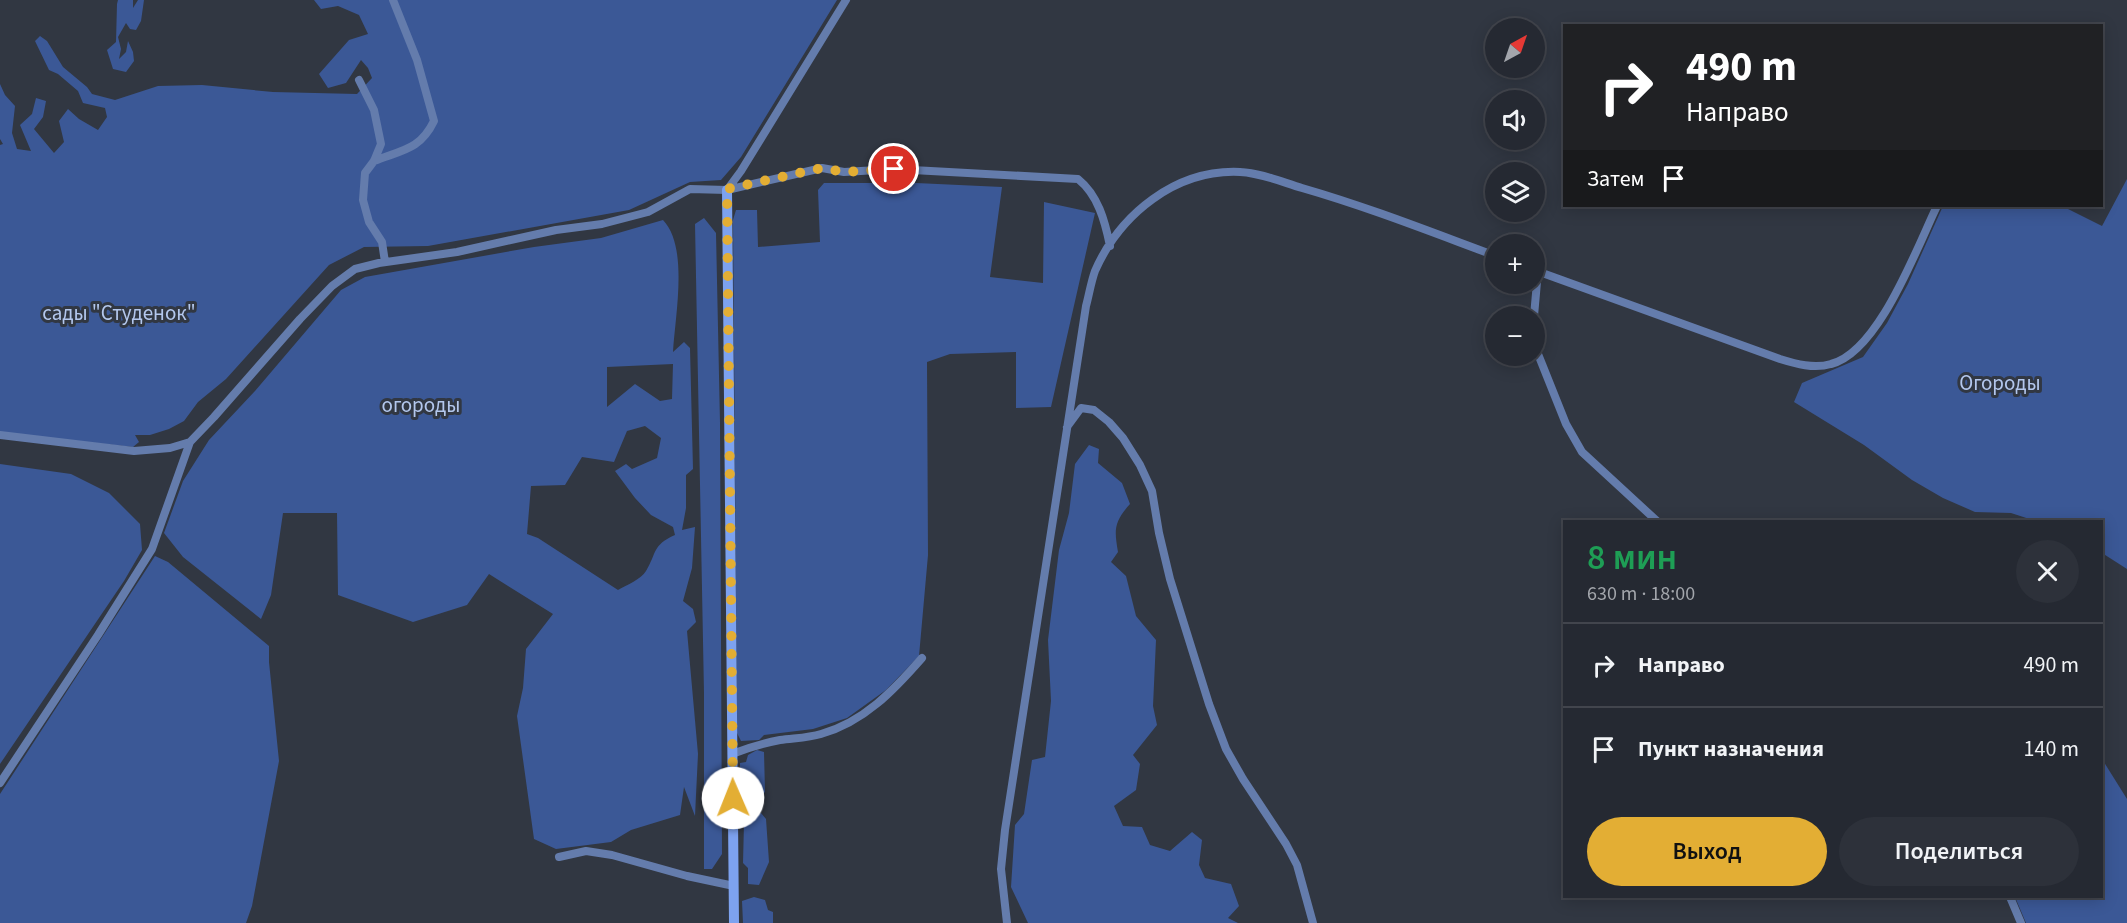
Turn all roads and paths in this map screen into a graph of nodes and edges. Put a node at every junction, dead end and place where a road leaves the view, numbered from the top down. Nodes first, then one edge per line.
1 (393, 0) edge
2 (846, 0) edge
3 (359, 80) dead end
4 (374, 160) junction
5 (727, 189) junction
6 (1937, 207) edge
7 (1110, 246) junction
8 (1485, 252) edge
9 (385, 262) junction
10 (1545, 274) edge
11 (1543, 366) edge
12 (1066, 428) junction
13 (0, 435) edge
14 (190, 442) junction
15 (1656, 520) edge
16 (922, 658) dead end
17 (732, 754) junction
18 (0, 783) edge
19 (559, 857) dead end
20 (734, 886) junction
21 (2010, 898) edge
22 (734, 923) edge
23 (1007, 923) edge
24 (1313, 923) edge
25 (2021, 923) edge

1 - 4 street
2 - 5 street
3 - 4 street
4 - 9 street
5 - 7 street
5 - 9 street
5 - 17 street
6 - 10 street
7 - 8 street
7 - 12 street
9 - 14 street
11 - 15 street
12 - 23 street
12 - 24 street
13 - 14 street
14 - 18 street
16 - 17 street
17 - 20 street
19 - 20 street
20 - 22 street
21 - 25 street

